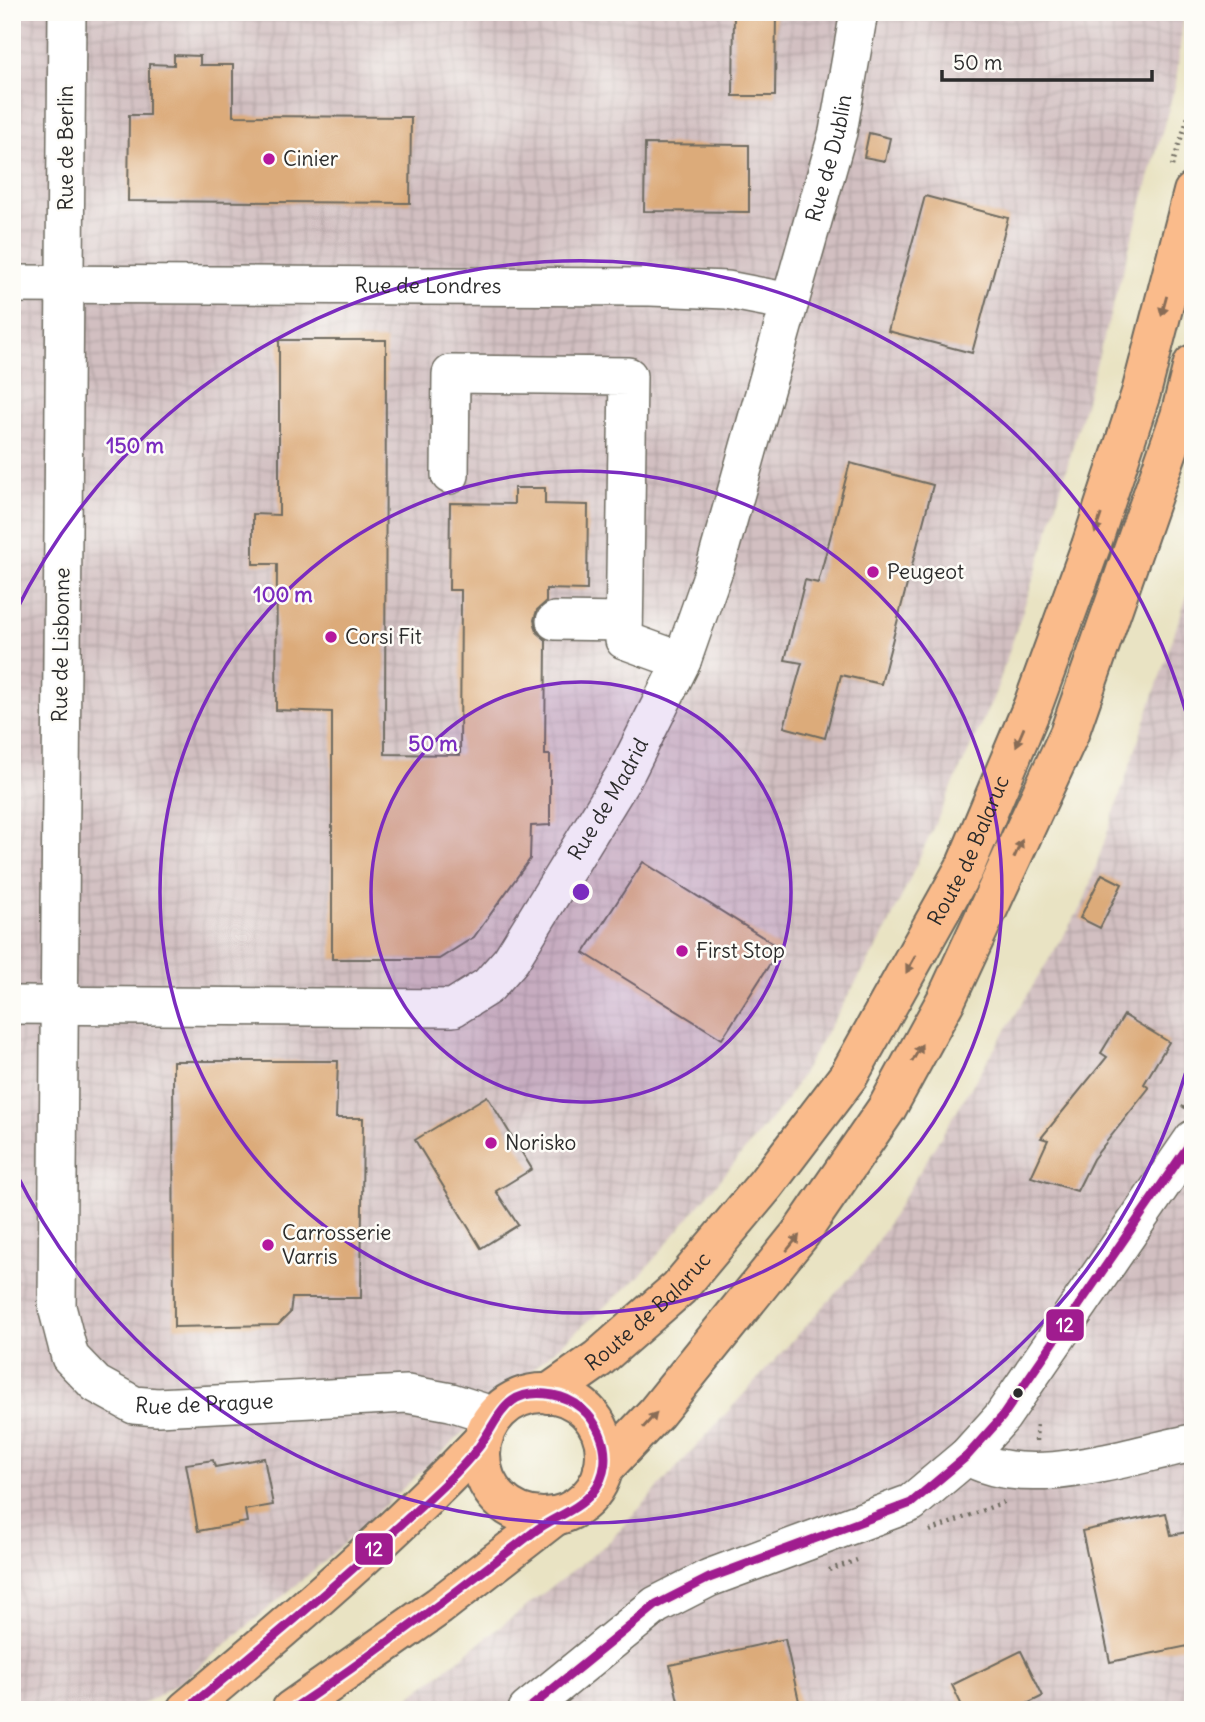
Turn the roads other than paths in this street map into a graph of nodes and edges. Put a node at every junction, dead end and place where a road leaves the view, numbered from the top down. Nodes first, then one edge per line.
1 (66, 12) edge
2 (859, 12) edge
3 (1181, 184) edge
4 (12, 284) edge
5 (65, 284) junction
6 (790, 302) junction
7 (1193, 364) edge
8 (450, 475) dead end
9 (555, 621) dead end
10 (624, 622) junction
11 (682, 661) junction
12 (12, 1005) edge
13 (58, 1005) junction
14 (1185, 1128) edge
15 (548, 1394) junction
16 (489, 1429) junction
17 (1193, 1443) edge
18 (967, 1455) junction
19 (603, 1469) junction
20 (555, 1516) junction
21 (186, 1710) edge
22 (291, 1710) edge
23 (527, 1710) edge

1 - 5 street, Rue de Berlin
2 - 6 street, Rue de Dublin
3 -> 15 main road, Route de Balaruc
4 - 5 street, Rue de Londres
5 - 6 street, Rue de Londres
5 - 13 street, Rue de Lisbonne
6 - 11 street, Rue de Madrid
19 -> 7 main road, Route de Balaruc
8 - 10 street
9 - 10 street
10 - 11 street
11 - 13 street, Rue de Madrid
12 - 13 street, Rue de Madrid
13 - 16 street, Rue de Prague
14 - 18 street
15 - 16 main road
15 - 19 main road
16 - 20 main road
16 - 21 main road
17 - 18 street
18 - 23 street
19 - 20 main road
20 - 22 main road

